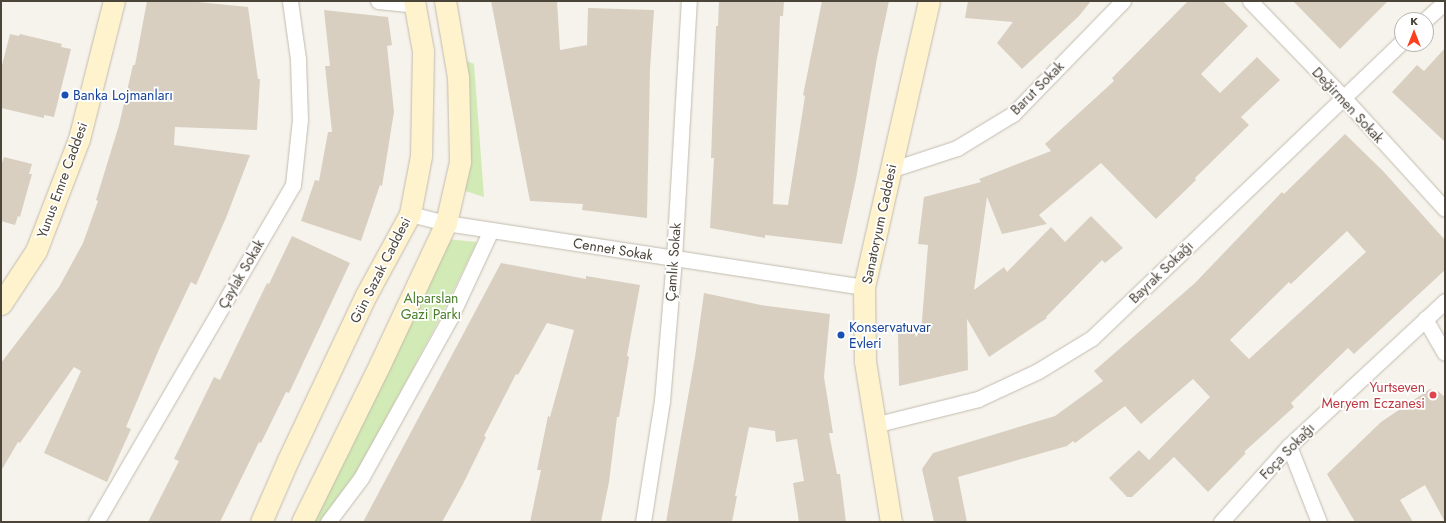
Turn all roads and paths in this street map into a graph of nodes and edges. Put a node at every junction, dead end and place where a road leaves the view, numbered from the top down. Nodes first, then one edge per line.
1 (114, 1) edge
2 (290, 1) edge
3 (378, 1) edge
4 (444, 1) edge
5 (689, 1) edge
6 (930, 1) edge
7 (1123, 1) edge
8 (1250, 1) edge
9 (1445, 2) edge
10 (414, 3) edge
11 (1434, 12) edge
12 (1394, 49) edge
13 (1343, 97) junction
14 (890, 170) junction
15 (1445, 209) edge
16 (410, 214) junction
17 (446, 223) junction
18 (491, 230) junction
19 (674, 258) junction
20 (864, 286) junction
21 (2, 300) edge
22 (1445, 302) edge
23 (1425, 319) junction
24 (1445, 353) edge
25 (874, 425) junction
26 (1290, 446) junction
27 (96, 522) edge
28 (261, 522) edge
29 (302, 522) edge
30 (328, 522) edge
31 (643, 522) edge
32 (890, 522) edge
33 (1221, 522) edge
34 (1319, 522) edge

1 - 21 main road, Yunus Emre Caddesi
2 - 27 street, Çaylak Sokak
3 - 10 street
4 - 17 main road
5 - 19 street, Çamlık Sokak
6 - 14 main road, Sanatoryum Caddesi
7 - 14 street, Barut Sokak
8 - 13 street, Değirmen Sokak
9 - 11 street
10 - 16 main road, Gün Sazak Caddesi
12 - 13 street, Bayrak Sokağı
13 - 15 street, Değirmen Sokak
13 - 25 street, Bayrak Sokağı
14 - 20 main road, Sanatoryum Caddesi
16 - 17 street, Cennet Sokak
16 - 28 main road, Gün Sazak Caddesi
17 - 18 street, Cennet Sokak
17 - 29 main road
18 - 19 street, Cennet Sokak
18 - 30 street
19 - 20 street, Cennet Sokak
19 - 31 street, Çamlık Sokak
20 - 25 main road, Sanatoryum Caddesi
22 - 23 street, Foça Sokağı
23 - 24 street
23 - 26 street, Foça Sokağı
25 - 32 main road, Sanatoryum Caddesi
26 - 33 street, Foça Sokağı
26 - 34 street

